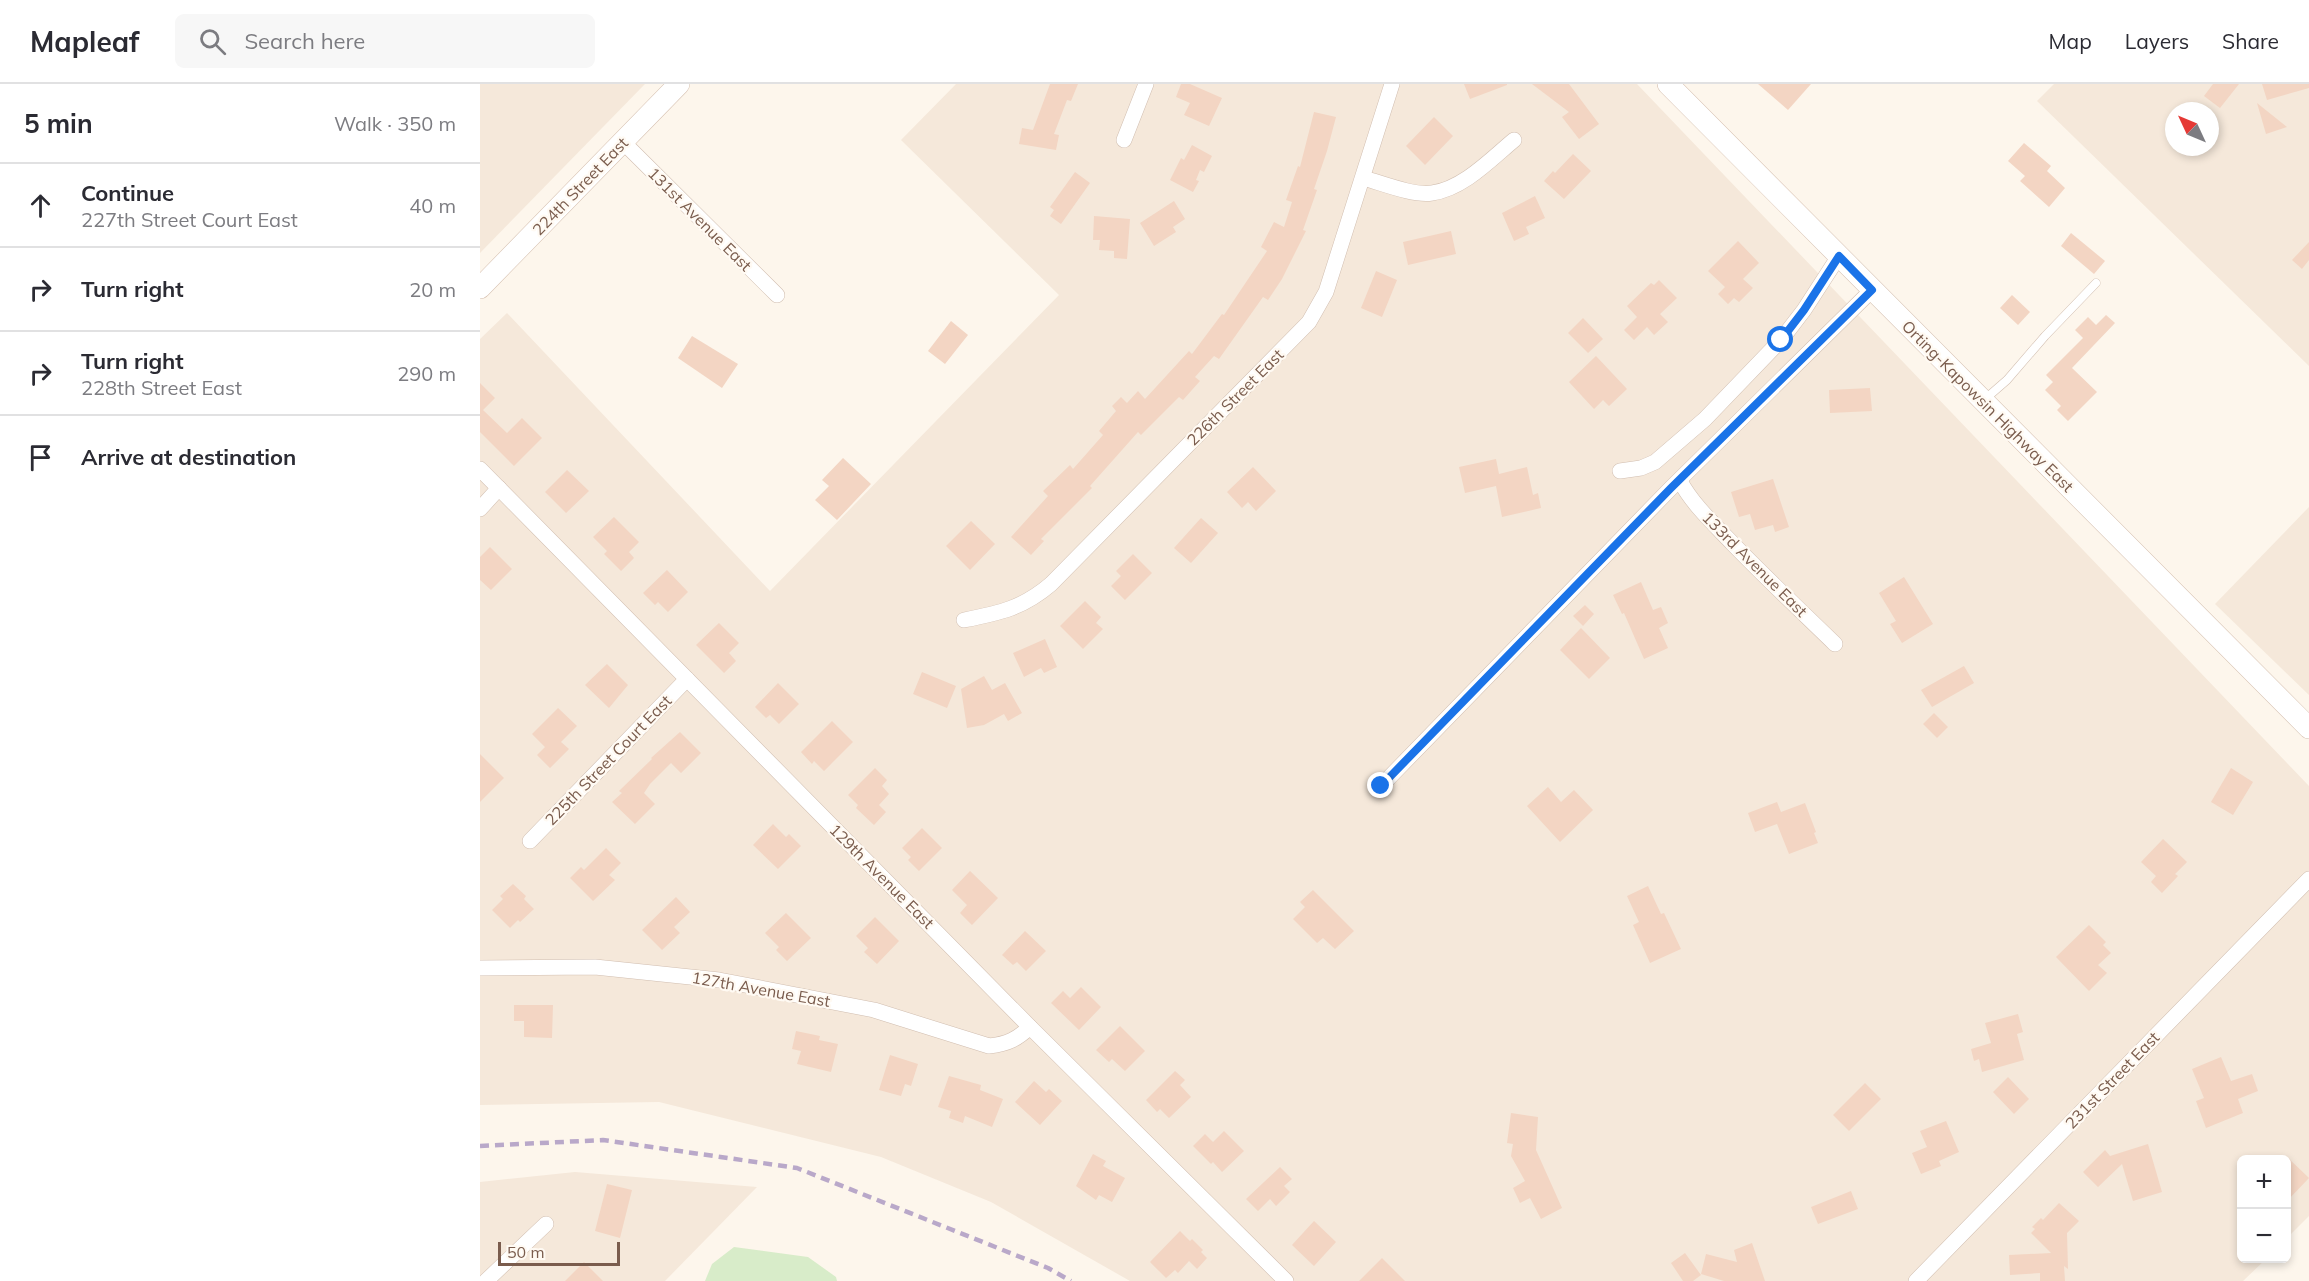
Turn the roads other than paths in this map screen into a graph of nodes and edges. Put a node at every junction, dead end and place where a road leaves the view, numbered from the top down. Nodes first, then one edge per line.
1 (1146, 84) edge
2 (1392, 84) edge
3 (1668, 84) edge
4 (672, 86) edge
5 (1124, 140) dead end
6 (1514, 140) dead end
7 (623, 142) junction
8 (1363, 178) junction
9 (1839, 256) junction
10 (2096, 283) dead end
11 (480, 288) edge
12 (1872, 290) junction
13 (777, 295) dead end
14 (1983, 401) junction
15 (480, 469) edge
16 (1620, 471) dead end
17 (1680, 481) junction
18 (499, 488) junction
19 (480, 509) edge
20 (964, 620) dead end
21 (1835, 644) dead end
22 (687, 679) junction
23 (2309, 728) edge
24 (1381, 786) dead end
25 (530, 841) dead end
26 (2309, 879) edge
27 (480, 968) edge
28 (1030, 1027) junction
29 (546, 1224) dead end
30 (486, 1281) edge
31 (1287, 1281) edge
32 (1916, 1281) edge

1 - 5 street
2 - 8 street, 226th Street East
3 - 9 main road, Orting-Kapowsin Highway East
4 - 7 main road, 224th Street East
6 - 8 street
7 - 11 main road, 224th Street East
7 - 13 street, 131st Avenue East
8 - 20 street, 226th Street East
9 - 12 main road, Orting-Kapowsin Highway East
9 - 16 street
10 - 14 lane
12 - 14 main road, Orting-Kapowsin Highway East
12 - 17 street
14 - 23 main road, Orting-Kapowsin Highway East
15 - 18 street, 129th Avenue East
17 - 21 street, 133rd Avenue East
17 - 24 street
18 - 19 street
18 - 22 street, 129th Avenue East
22 - 25 street, 225th Street Court East
22 - 28 street, 129th Avenue East
26 - 32 street, 231st Street East
27 - 28 street, 127th Avenue East
28 - 31 street, 129th Avenue East
29 - 30 street

